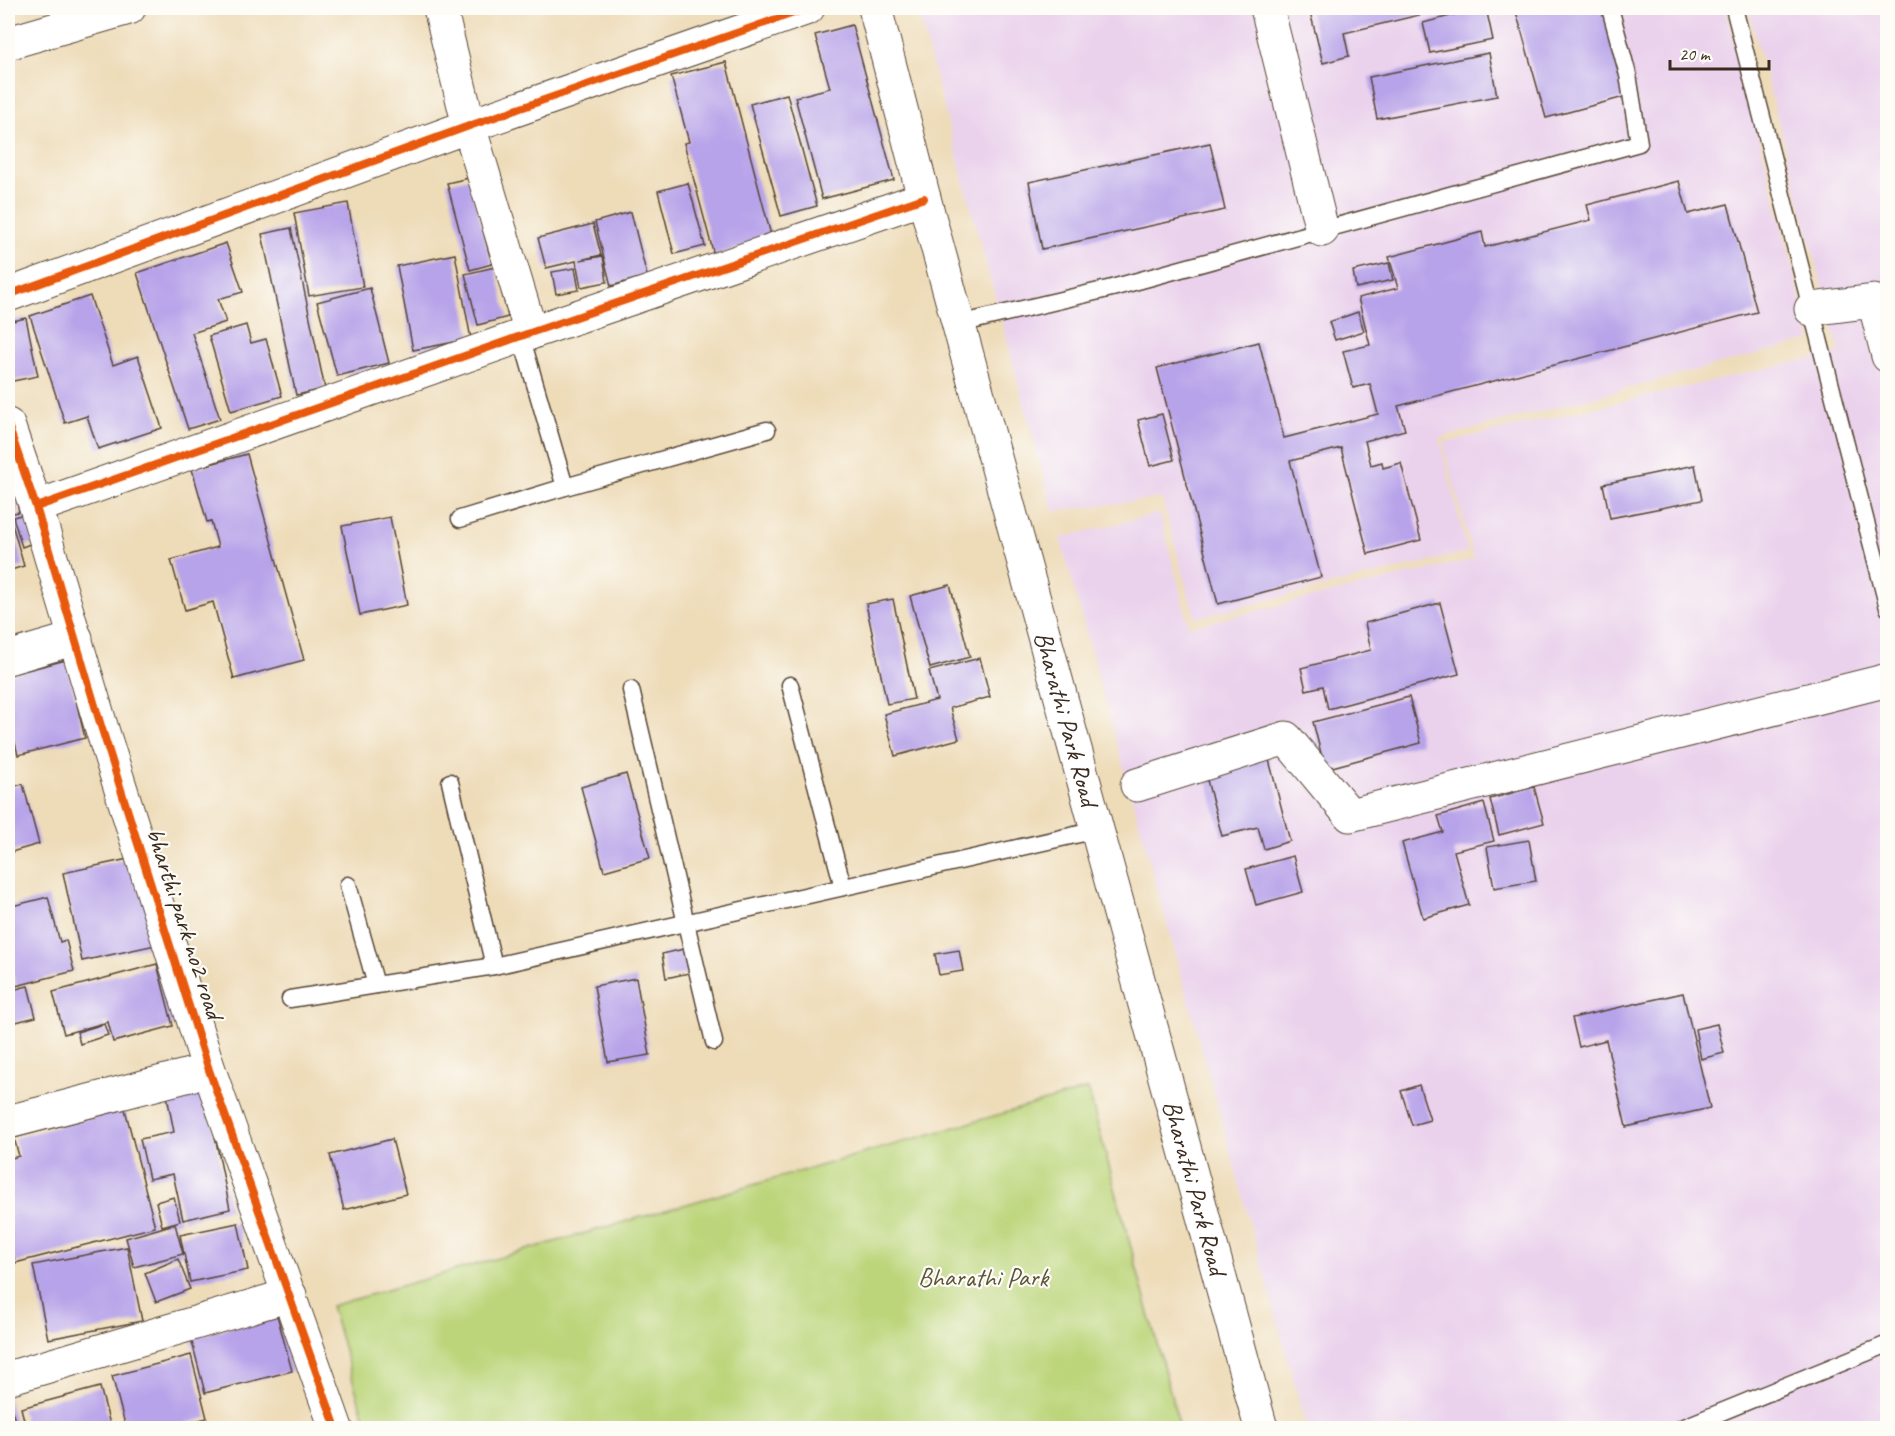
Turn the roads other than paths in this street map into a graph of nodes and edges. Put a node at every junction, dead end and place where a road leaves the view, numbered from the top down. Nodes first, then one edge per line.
1 (129, 8) edge
2 (440, 8) edge
3 (808, 8) edge
4 (875, 8) edge
5 (1267, 8) edge
6 (1610, 8) edge
7 (1734, 8) edge
8 (8, 43) edge
9 (469, 126) junction
10 (924, 198) junction
11 (1322, 230) junction
12 (8, 295) edge
13 (1811, 309) junction
14 (959, 324) junction
15 (526, 334) junction
16 (1887, 356) edge
17 (8, 425) edge
18 (767, 430) dead end
19 (565, 487) junction
20 (36, 507) junction
21 (460, 519) dead end
22 (1887, 608) edge
23 (76, 638) junction
24 (8, 658) edge
25 (1887, 680) edge
26 (790, 685) dead end
27 (631, 690) dead end
28 (450, 782) dead end
29 (1137, 785) dead end
30 (1097, 830) junction
31 (348, 885) dead end
32 (843, 887) junction
33 (686, 922) junction
34 (494, 966) junction
35 (376, 985) junction
36 (290, 999) dead end
37 (714, 1042) dead end
38 (209, 1070) junction
39 (8, 1122) edge
40 (290, 1295) junction
41 (1887, 1344) edge
42 (8, 1378) edge
43 (336, 1428) edge
44 (1261, 1428) edge
45 (1682, 1428) edge

1 - 8 street
2 - 9 street
3 - 9 street
4 - 10 street, Bharathi Park Road
5 - 11 street
6 - 11 lane
7 - 13 lane
9 - 12 street
9 - 15 street
10 - 14 street, Bharathi Park Road
10 - 15 street
11 - 14 lane
13 - 16 street
13 - 22 lane
14 - 30 street, Bharathi Park Road
15 - 19 lane
15 - 20 street
17 - 20 street, bharthi park no2 road
18 - 19 lane
19 - 21 lane
20 - 23 street, bharthi park no2 road
23 - 24 street
23 - 38 street, bharthi park no2 road
25 - 29 street
26 - 32 lane
27 - 33 lane
28 - 34 lane
30 - 32 lane
30 - 44 street, Bharathi Park Road
31 - 35 lane
32 - 33 lane
33 - 34 lane
33 - 37 lane
34 - 35 lane
35 - 36 lane
38 - 39 street
38 - 40 street, bharthi park no2 road
40 - 42 street
40 - 43 street, bharthi park no2 road
41 - 45 lane

